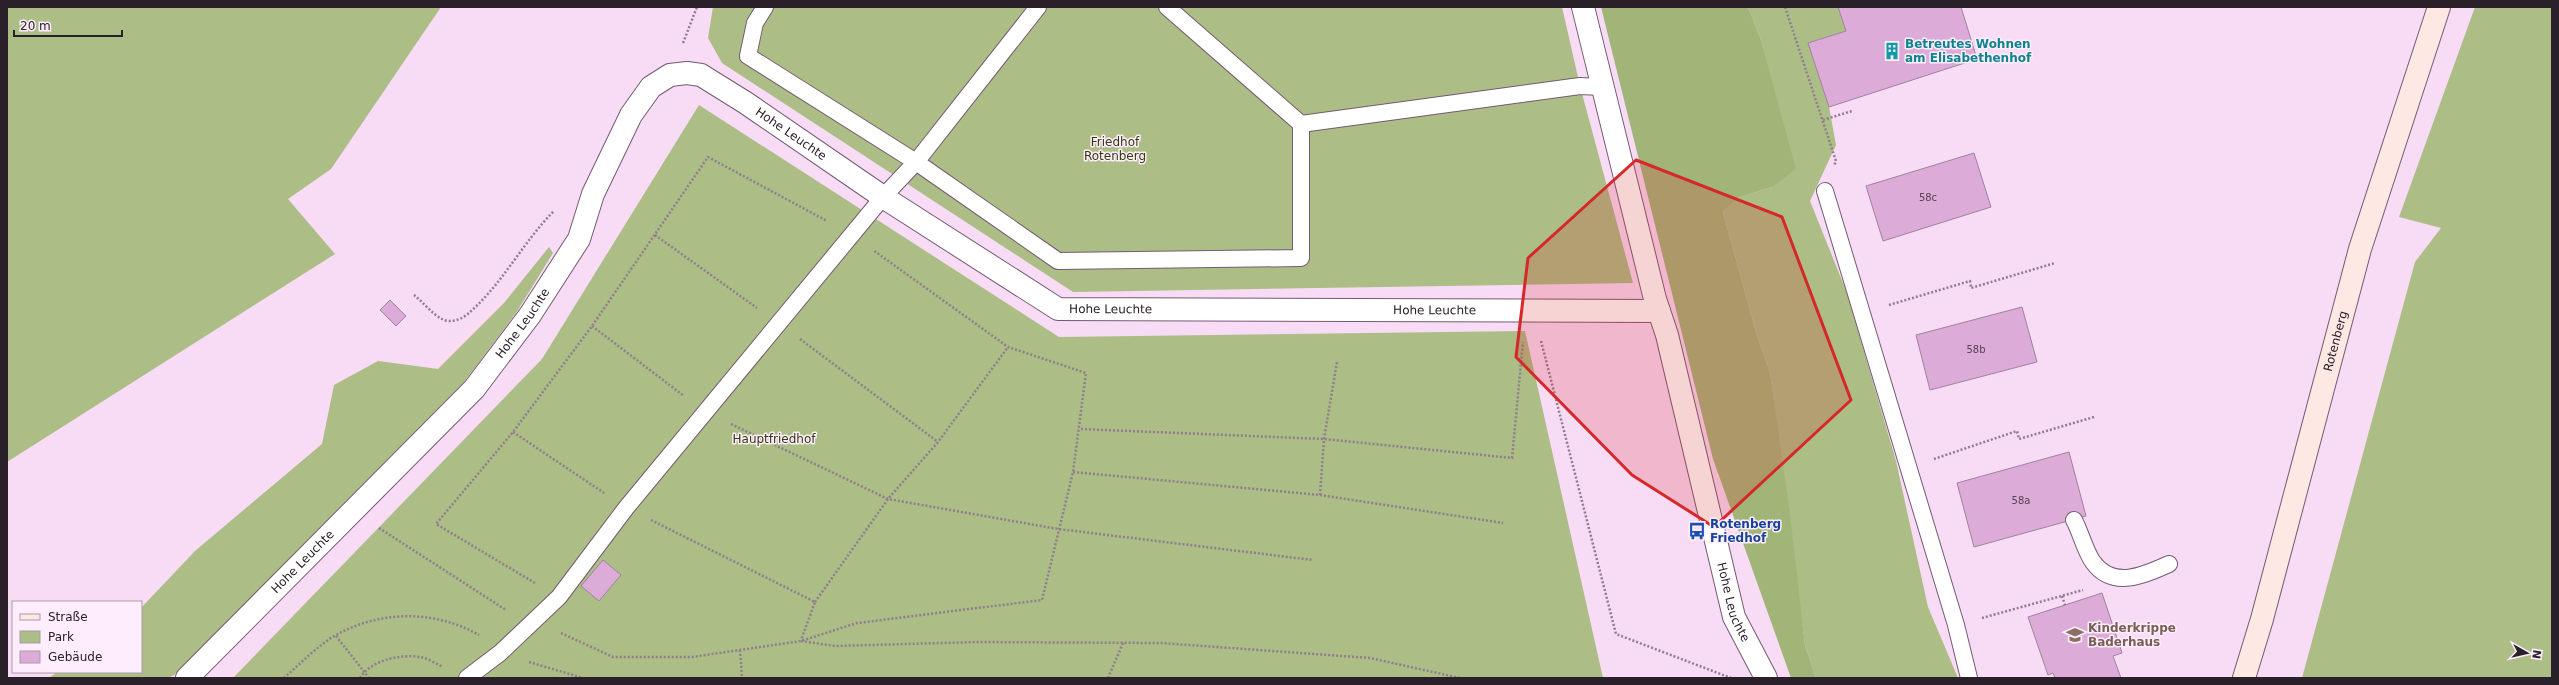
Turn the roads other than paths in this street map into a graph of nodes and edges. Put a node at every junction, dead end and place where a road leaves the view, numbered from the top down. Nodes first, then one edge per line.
1 (765, 7) edge
2 (1038, 7) edge
3 (1167, 7) edge
4 (1583, 7) edge
5 (2439, 7) edge
6 (1602, 88) junction
7 (1301, 124) junction
8 (916, 162) junction
9 (1825, 191) dead end
10 (883, 196) junction
11 (1659, 311) junction
12 (2074, 520) dead end
13 (2169, 564) dead end
14 (188, 678) edge
15 (467, 678) edge
16 (1766, 678) edge
17 (1969, 678) edge
18 (2244, 678) edge

1 - 8 lane
2 - 8 lane
3 - 7 lane
4 - 6 street, Hohe Leuchte
5 - 18 street, Rotenberg
6 - 7 lane
6 - 11 street, Hohe Leuchte
7 - 8 lane
8 - 10 lane
9 - 17 lane
10 - 11 street, Hohe Leuchte
10 - 14 street, Hohe Leuchte
10 - 15 lane
11 - 16 street, Hohe Leuchte
12 - 13 lane

